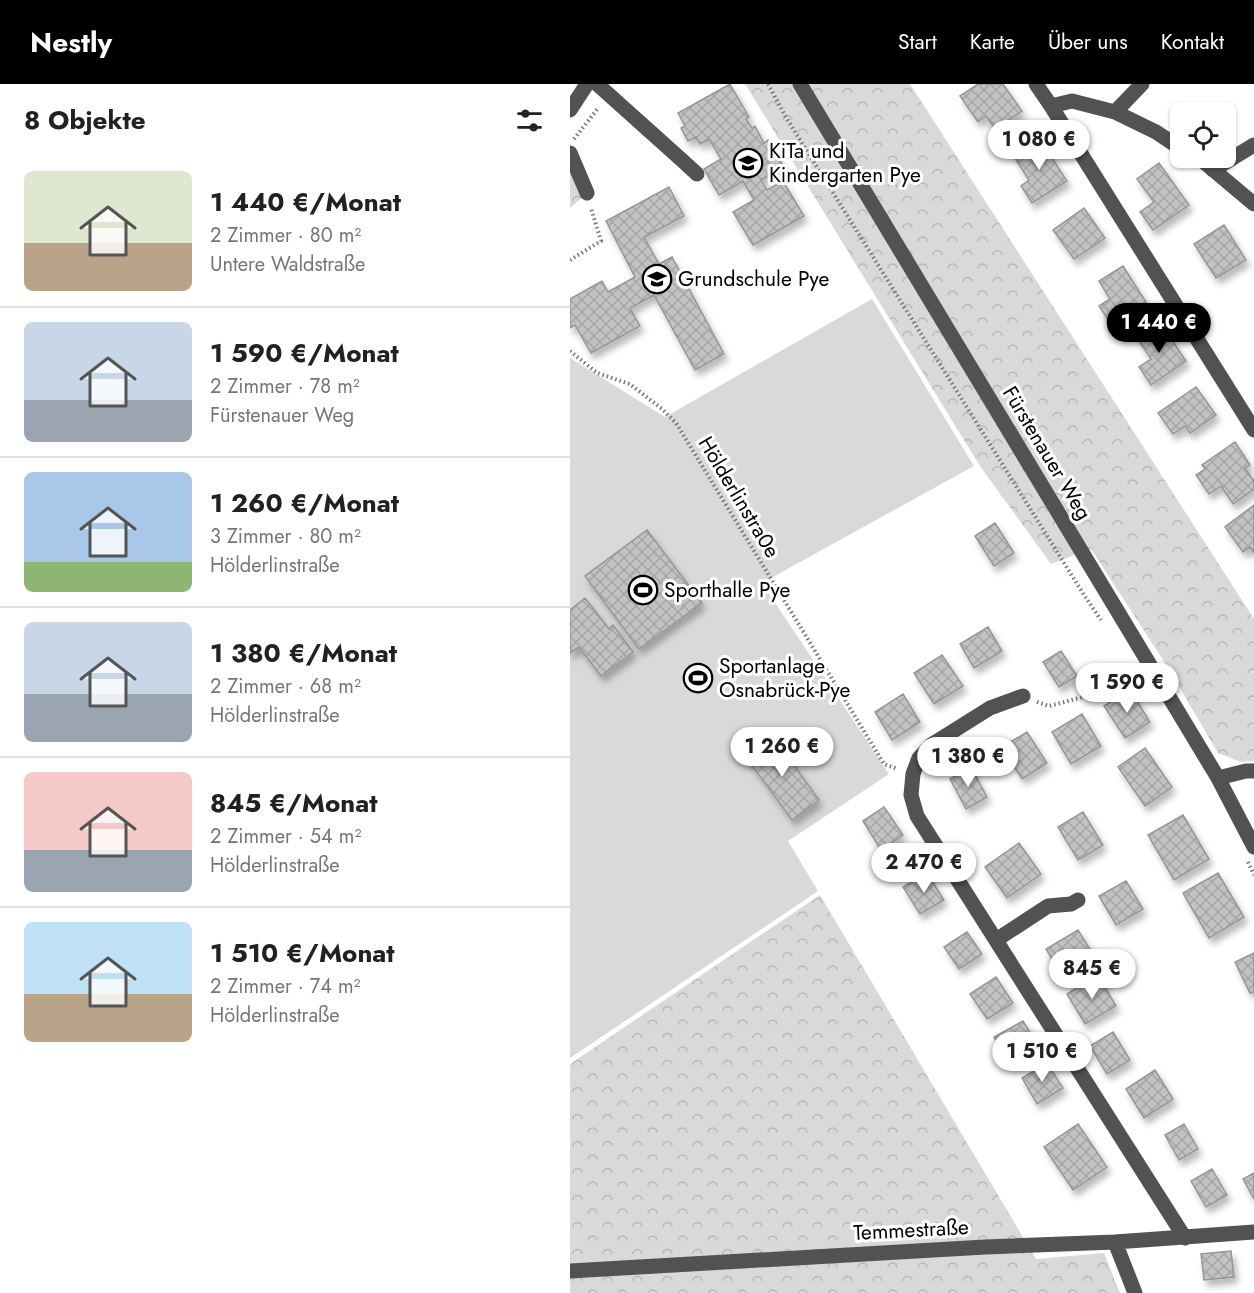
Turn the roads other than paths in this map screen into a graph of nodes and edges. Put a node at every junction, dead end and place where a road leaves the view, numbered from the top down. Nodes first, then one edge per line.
1 (587, 84) edge
2 (597, 84) edge
3 (800, 84) edge
4 (1036, 84) edge
5 (1142, 84) edge
6 (1052, 106) junction
7 (570, 110) edge
8 (1115, 112) junction
9 (1170, 141) edge
10 (1254, 145) edge
11 (570, 153) edge
12 (1210, 168) edge
13 (1213, 170) junction
14 (697, 174) dead end
15 (587, 193) road end
16 (1254, 204) edge
17 (1254, 430) edge
18 (1023, 696) road end
19 (1254, 771) edge
20 (1218, 778) junction
21 (1254, 847) edge
22 (1078, 900) dead end
23 (996, 940) junction
24 (1254, 1232) edge
25 (1185, 1238) junction
26 (1115, 1242) junction
27 (570, 1270) edge
28 (1135, 1293) edge

1 - 7 street
2 - 14 street
3 - 20 street, Fürstenauer Weg
4 - 6 street
5 - 8 street
6 - 8 street
6 - 17 street
8 - 9 street
10 - 13 street
11 - 15 street
12 - 13 street
13 - 16 street
18 - 23 street
19 - 20 street
20 - 21 street, Fürstenauer Weg
22 - 23 street
23 - 25 street
24 - 25 street, Temmestraße
25 - 26 street, Temmestraße
26 - 27 street, Temmestraße
26 - 28 street

